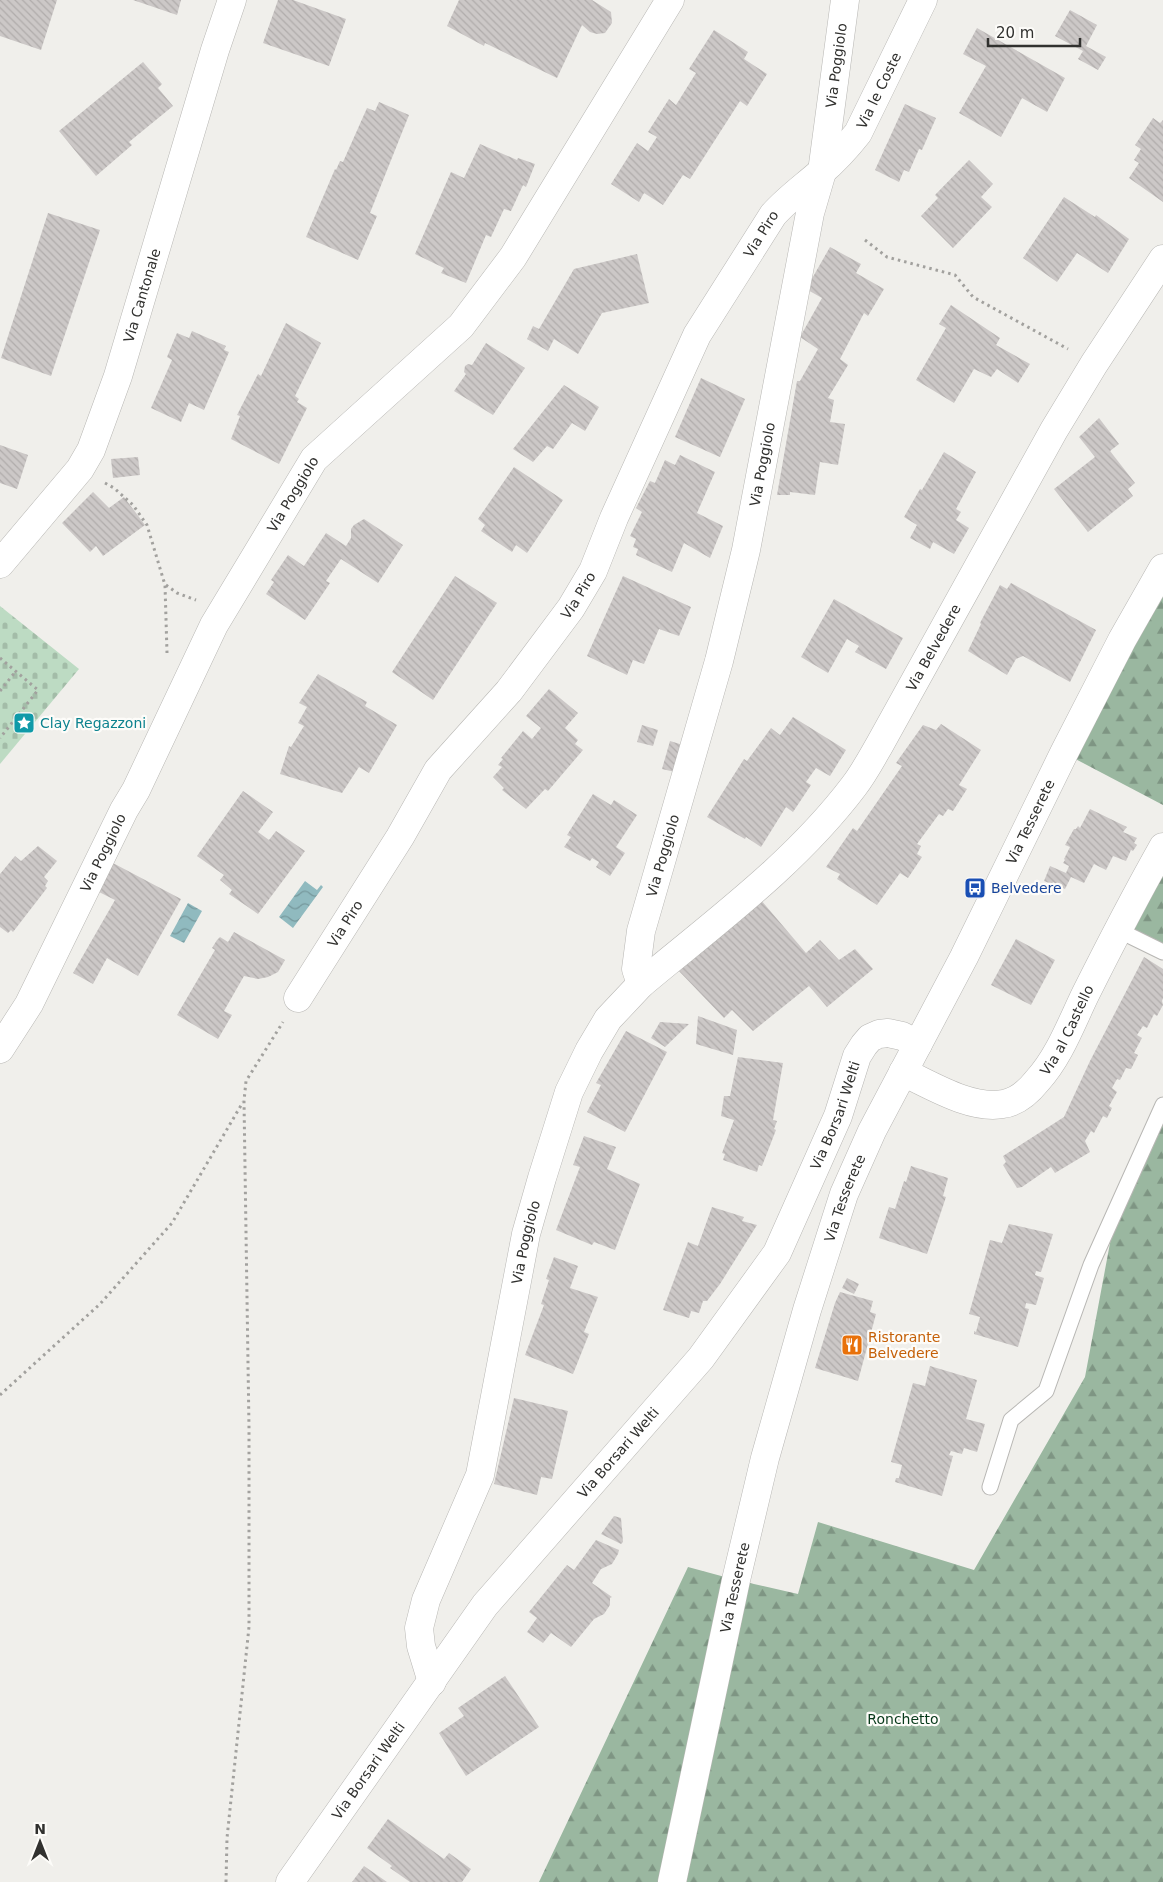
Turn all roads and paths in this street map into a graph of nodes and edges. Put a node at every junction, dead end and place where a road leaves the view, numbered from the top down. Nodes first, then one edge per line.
1 (232, 0) edge
2 (670, 0) edge
3 (845, 0) edge
4 (923, 0) edge
5 (822, 172) junction
6 (866, 240) dead end
7 (1163, 259) edge
8 (1094, 364) junction
9 (80, 469) junction
10 (0, 564) edge
11 (1163, 568) edge
12 (165, 585) junction
13 (203, 603) dead end
14 (167, 654) dead end
15 (0, 658) edge
16 (16, 671) junction
17 (0, 690) edge
18 (0, 738) edge
19 (1163, 846) edge
20 (1118, 930) junction
21 (1163, 952) edge
22 (640, 984) junction
23 (298, 998) joint
24 (918, 1044) junction
25 (0, 1049) edge
26 (903, 1072) junction
27 (244, 1101) junction
28 (1163, 1105) edge
29 (0, 1396) edge
30 (990, 1488) dead end
31 (432, 1682) junction
32 (226, 1882) edge
33 (290, 1882) edge
34 (672, 1882) edge

1 - 9 street, Via Cantonale
2 - 25 street, Via Poggiolo
3 - 5 street, Via Poggiolo
4 - 5 street, Via le Coste
5 - 22 street, Via Poggiolo
5 - 23 street, Via Piro
6 - 8 path
7 - 8 street, Via Belvedere
8 - 22 street, Via Belvedere
9 - 10 street, Via Cantonale
9 - 12 path
11 - 24 street, Via Tesserete
12 - 13 path
12 - 14 path
15 - 16 path
16 - 17 path
16 - 18 path
19 - 20 street, Via al Castello
20 - 21 lane
20 - 26 street, Via al Castello
22 - 31 street, Via Poggiolo
23 - 27 path
24 - 26 street, Via Tesserete
24 - 31 street, Via Borsari Welti
26 - 34 street, Via Tesserete
27 - 29 path
27 - 32 path
28 - 30 lane
31 - 33 street, Via Borsari Welti

